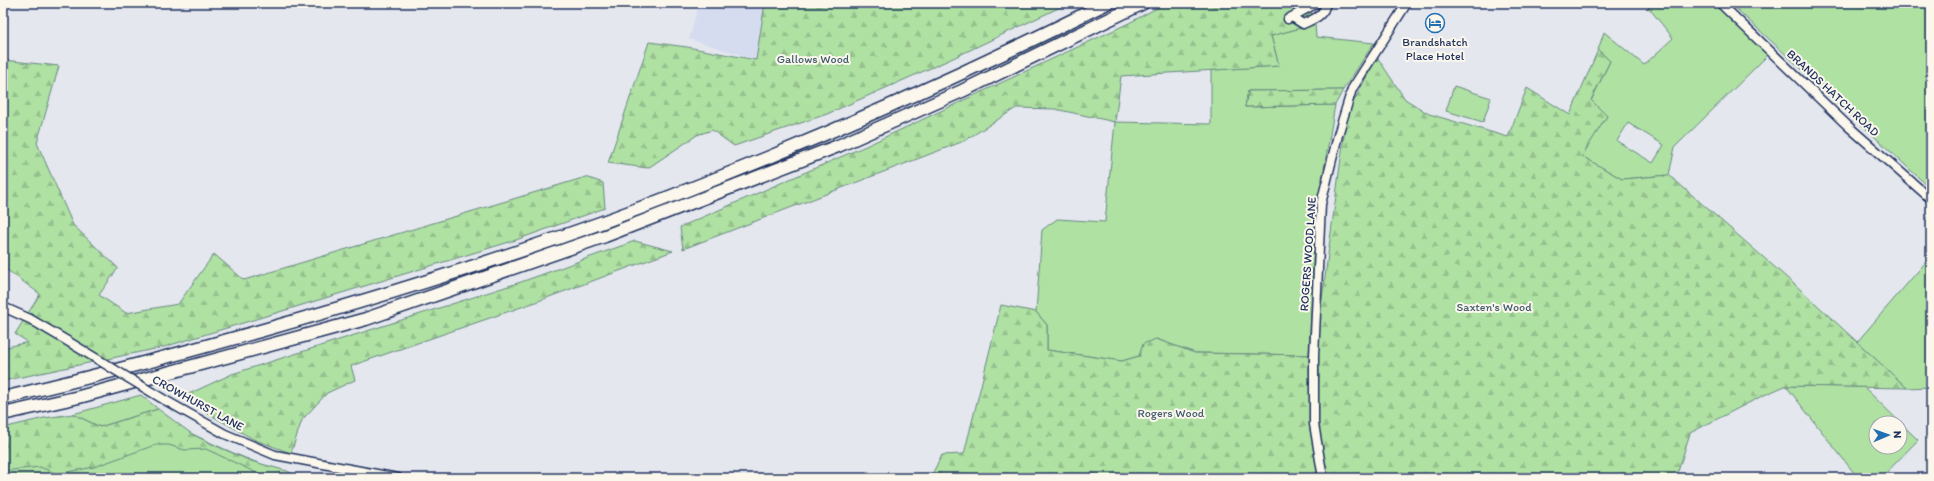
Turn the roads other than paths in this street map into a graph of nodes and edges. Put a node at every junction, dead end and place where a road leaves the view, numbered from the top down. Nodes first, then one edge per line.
1 (1107, 3) edge
2 (1143, 3) edge
3 (1317, 3) edge
4 (1326, 3) edge
5 (1407, 3) edge
6 (1720, 3) edge
7 (1931, 199) edge
8 (3, 307) edge
9 (3, 398) edge
10 (3, 414) edge
11 (398, 478) edge
12 (1323, 478) edge

1 - 9 highway
2 - 10 highway
3 - 4 street
5 - 12 street, ROGERS WOOD LANE
6 - 7 street, BRANDS HATCH ROAD
8 - 11 street, CROWHURST LANE, bridge

